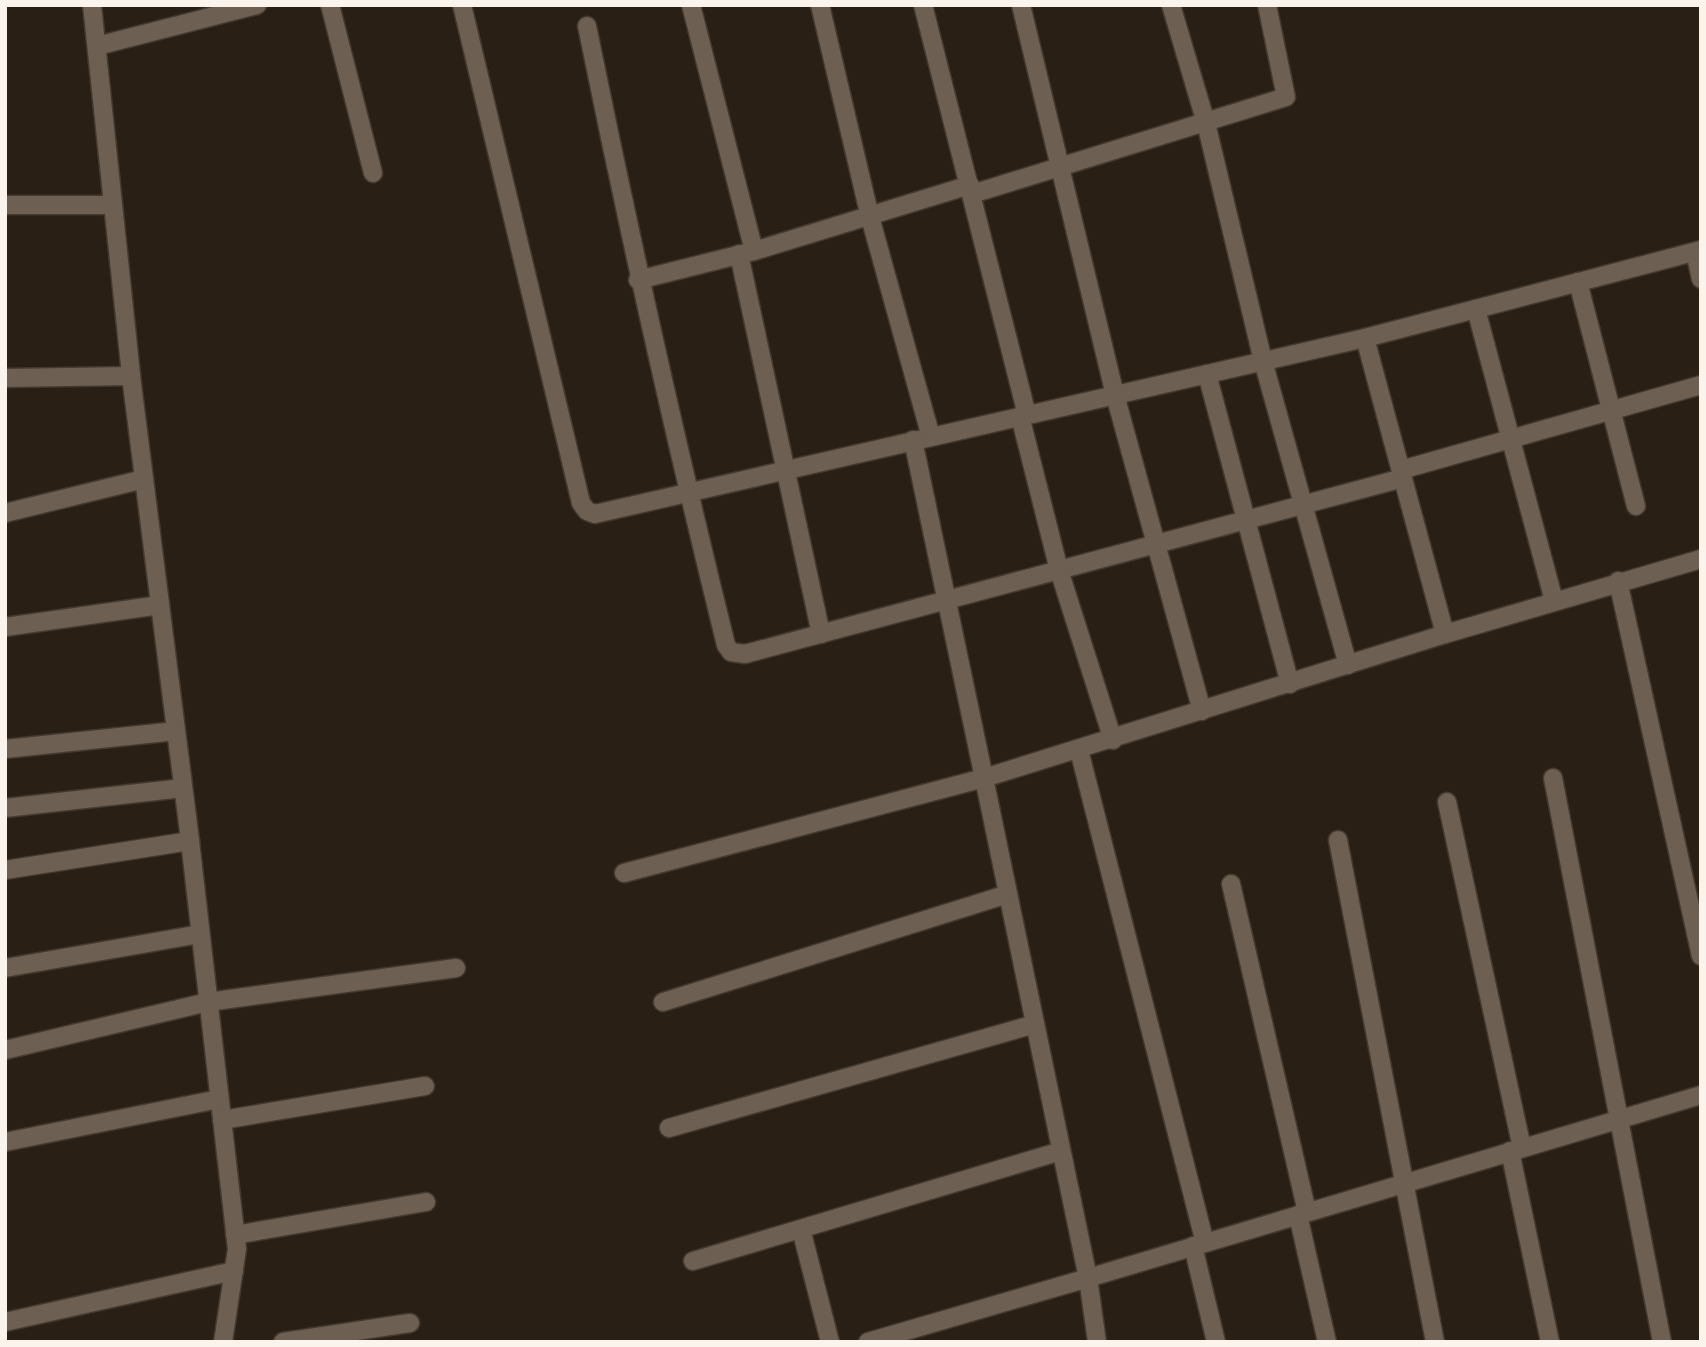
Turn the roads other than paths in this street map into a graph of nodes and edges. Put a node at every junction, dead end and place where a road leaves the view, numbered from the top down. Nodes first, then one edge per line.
1 (92, 5) edge
2 (257, 5) edge
3 (330, 5) edge
4 (461, 5) edge
5 (691, 5) edge
6 (820, 5) edge
7 (923, 5) edge
8 (1021, 5) edge
9 (1171, 5) edge
10 (1267, 5) edge
11 (587, 26) dead end
12 (96, 46) junction
13 (1206, 123) junction
14 (1060, 167) junction
15 (373, 173) dead end
16 (971, 189) junction
17 (5, 205) edge
18 (113, 205) junction
19 (870, 217) junction
20 (1698, 251) edge
21 (747, 253) junction
22 (1701, 279) edge
23 (638, 280) junction
24 (1578, 282) junction
25 (1476, 309) junction
26 (1365, 338) junction
27 (1263, 361) junction
28 (1207, 374) junction
29 (131, 376) junction
30 (5, 377) edge
31 (1701, 385) edge
32 (1115, 395) junction
33 (1613, 410) junction
34 (1023, 416) junction
35 (932, 437) junction
36 (1509, 439) junction
37 (914, 440) junction
38 (787, 469) junction
39 (1402, 474) junction
40 (144, 479) junction
41 (688, 492) junction
42 (1302, 505) junction
43 (1636, 506) dead end
44 (5, 513) edge
45 (1248, 519) junction
46 (1156, 544) junction
47 (1701, 559) edge
48 (1059, 570) junction
49 (1618, 581) junction
50 (946, 600) junction
51 (1554, 601) junction
52 (160, 605) junction
53 (5, 627) edge
54 (821, 634) junction
55 (1445, 634) junction
56 (1348, 665) junction
57 (1290, 684) junction
58 (1202, 711) junction
59 (176, 731) junction
60 (1113, 740) junction
61 (5, 749) edge
62 (1079, 750) junction
63 (984, 778) junction
64 (1553, 778) dead end
65 (183, 788) junction
66 (1447, 802) dead end
67 (5, 808) edge
68 (1338, 840) dead end
69 (190, 841) junction
70 (5, 870) edge
71 (624, 873) dead end
72 (1230, 884) dead end
73 (1007, 894) junction
74 (200, 934) junction
75 (1701, 956) edge
76 (5, 968) edge
77 (456, 968) dead end
78 (208, 1002) junction
79 (663, 1002) dead end
80 (1035, 1024) junction
81 (5, 1050) edge
82 (425, 1086) dead end
83 (1701, 1095) edge
84 (219, 1099) junction
85 (222, 1119) junction
86 (1619, 1119) junction
87 (670, 1128) dead end
88 (5, 1142) edge
89 (1516, 1150) junction
90 (1061, 1151) junction
91 (1404, 1183) junction
92 (426, 1202) dead end
93 (1303, 1213) junction
94 (802, 1229) junction
95 (235, 1234) junction
96 (1199, 1245) junction
97 (693, 1261) dead end
98 (233, 1270) junction
99 (1087, 1278) junction
100 (5, 1322) edge
101 (410, 1323) dead end
102 (223, 1342) edge
103 (283, 1342) edge
104 (830, 1342) edge
105 (868, 1342) edge
106 (1097, 1342) edge
107 (1216, 1342) edge
108 (1326, 1342) edge
109 (1435, 1342) edge
110 (1550, 1342) edge
111 (1662, 1342) edge

1 - 12 street
2 - 12 street
3 - 15 street
4 - 41 street
5 - 21 street
6 - 19 street
7 - 16 street
8 - 14 street
9 - 13 street
10 - 13 street
11 - 23 street
12 - 18 street
13 - 14 street
13 - 27 street
14 - 16 street
14 - 32 street
16 - 19 street
16 - 34 street
17 - 18 street
18 - 29 street
19 - 21 street
19 - 35 street
20 - 22 street
20 - 24 street
21 - 23 street
21 - 38 street
23 - 41 street
24 - 25 street
24 - 33 street
25 - 26 street
25 - 36 street
26 - 27 street
26 - 39 street
27 - 28 street
27 - 42 street
28 - 32 street
28 - 45 street
29 - 30 street
29 - 40 street
31 - 33 street
32 - 34 street
32 - 46 street
33 - 36 street
33 - 43 street
34 - 35 street
34 - 48 street
35 - 37 street
36 - 39 street
36 - 51 street
37 - 38 street
37 - 50 street
38 - 41 street
38 - 54 street
39 - 42 street
39 - 55 street
40 - 44 street
40 - 52 street
41 - 54 street
42 - 45 street
42 - 56 street
45 - 46 street
45 - 57 street
46 - 48 street
46 - 58 street
47 - 49 street
48 - 50 street
48 - 60 street
49 - 51 street
49 - 75 street
50 - 54 street
50 - 63 street
51 - 55 street
52 - 53 street
52 - 59 street
55 - 56 street
56 - 57 street
57 - 58 street
58 - 60 street
59 - 61 street
59 - 65 street
60 - 62 street
62 - 63 street
62 - 96 street
63 - 71 street
63 - 73 street
64 - 86 street
65 - 67 street
65 - 69 street
66 - 89 street
68 - 91 street
69 - 70 street
69 - 74 street
72 - 93 street
73 - 79 street
73 - 80 street
74 - 76 street
74 - 78 street
77 - 78 street
78 - 81 street
78 - 84 street
80 - 87 street
80 - 90 street
82 - 85 street
83 - 86 street
84 - 85 street
84 - 88 street
85 - 95 street
86 - 89 street
86 - 111 street
89 - 91 street
89 - 110 street
90 - 94 street
90 - 99 street
91 - 93 street
91 - 109 street
92 - 95 street
93 - 96 street
93 - 108 street
94 - 97 street
94 - 104 street
95 - 98 street
96 - 99 street
96 - 107 street
98 - 100 street
98 - 102 street
99 - 105 street
99 - 106 street
101 - 103 street

